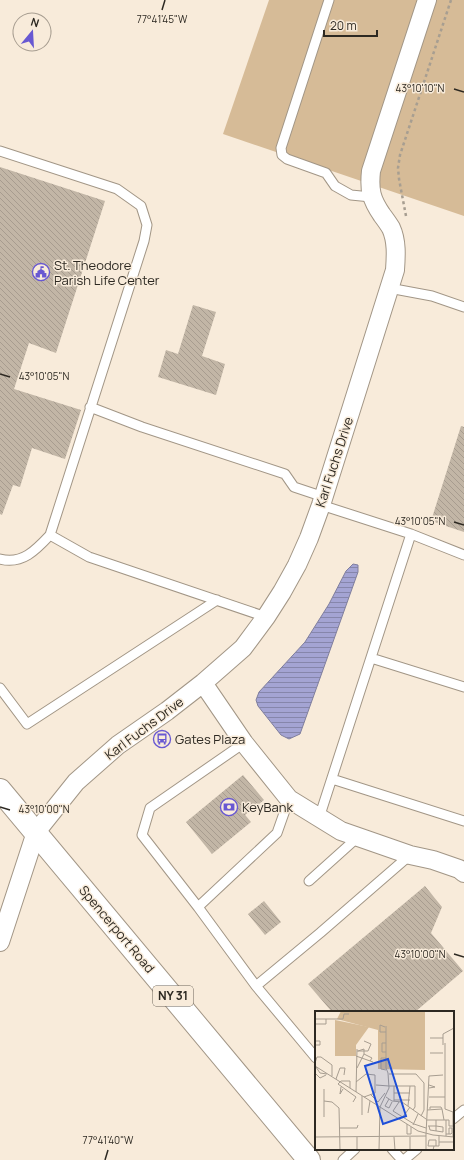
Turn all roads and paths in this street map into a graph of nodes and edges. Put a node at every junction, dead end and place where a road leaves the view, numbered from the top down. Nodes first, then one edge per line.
1 (329, 0) edge
2 (427, 0) edge
3 (451, 0) edge
4 (0, 151) edge
5 (371, 197) junction
6 (390, 228) junction
7 (389, 288) junction
8 (464, 307) edge
9 (90, 407) junction
10 (322, 501) junction
11 (411, 534) junction
12 (50, 535) junction
13 (464, 554) edge
14 (0, 559) edge
15 (217, 600) junction
16 (266, 617) junction
17 (371, 658) junction
18 (203, 683) junction
19 (464, 687) edge
20 (0, 688) edge
21 (244, 743) junction
22 (332, 779) junction
23 (0, 790) edge
24 (289, 799) junction
25 (320, 818) junction
26 (464, 821) edge
27 (36, 832) junction
28 (358, 837) junction
29 (410, 855) junction
30 (464, 873) edge
31 (309, 881) dead end
32 (198, 907) junction
33 (0, 942) edge
34 (256, 986) junction
35 (315, 1057) edge
36 (464, 1110) edge
37 (454, 1118) edge
38 (354, 1150) edge
39 (393, 1150) edge
40 (416, 1150) edge
41 (309, 1160) edge
42 (343, 1160) edge
43 (403, 1160) edge

1 - 5 lane
2 - 5 street
3 - 6 path
4 - 9 lane
5 - 6 street, Karl Fuchs Drive
6 - 7 street, Karl Fuchs Drive
7 - 8 lane
7 - 10 street, Karl Fuchs Drive
9 - 10 lane
9 - 12 lane
10 - 11 lane
10 - 16 street, Karl Fuchs Drive
11 - 13 lane
11 - 17 lane
12 - 14 lane
12 - 15 lane
15 - 16 lane
15 - 20 lane
16 - 18 street, Karl Fuchs Drive
17 - 19 lane
17 - 22 lane
18 - 21 street
18 - 27 street, Karl Fuchs Drive
21 - 24 street
21 - 32 lane
22 - 25 lane
22 - 26 lane
23 - 27 main road, Spencerport Road / NY 31
24 - 25 street
24 - 32 lane
25 - 28 street
27 - 33 street
27 - 41 main road, Spencerport Road / NY 31
28 - 29 street
28 - 31 lane
29 - 30 street
29 - 34 lane
32 - 34 lane
34 - 35 lane
36 - 37 lane
38 - 42 lane
39 - 43 lane
40 - 43 lane

